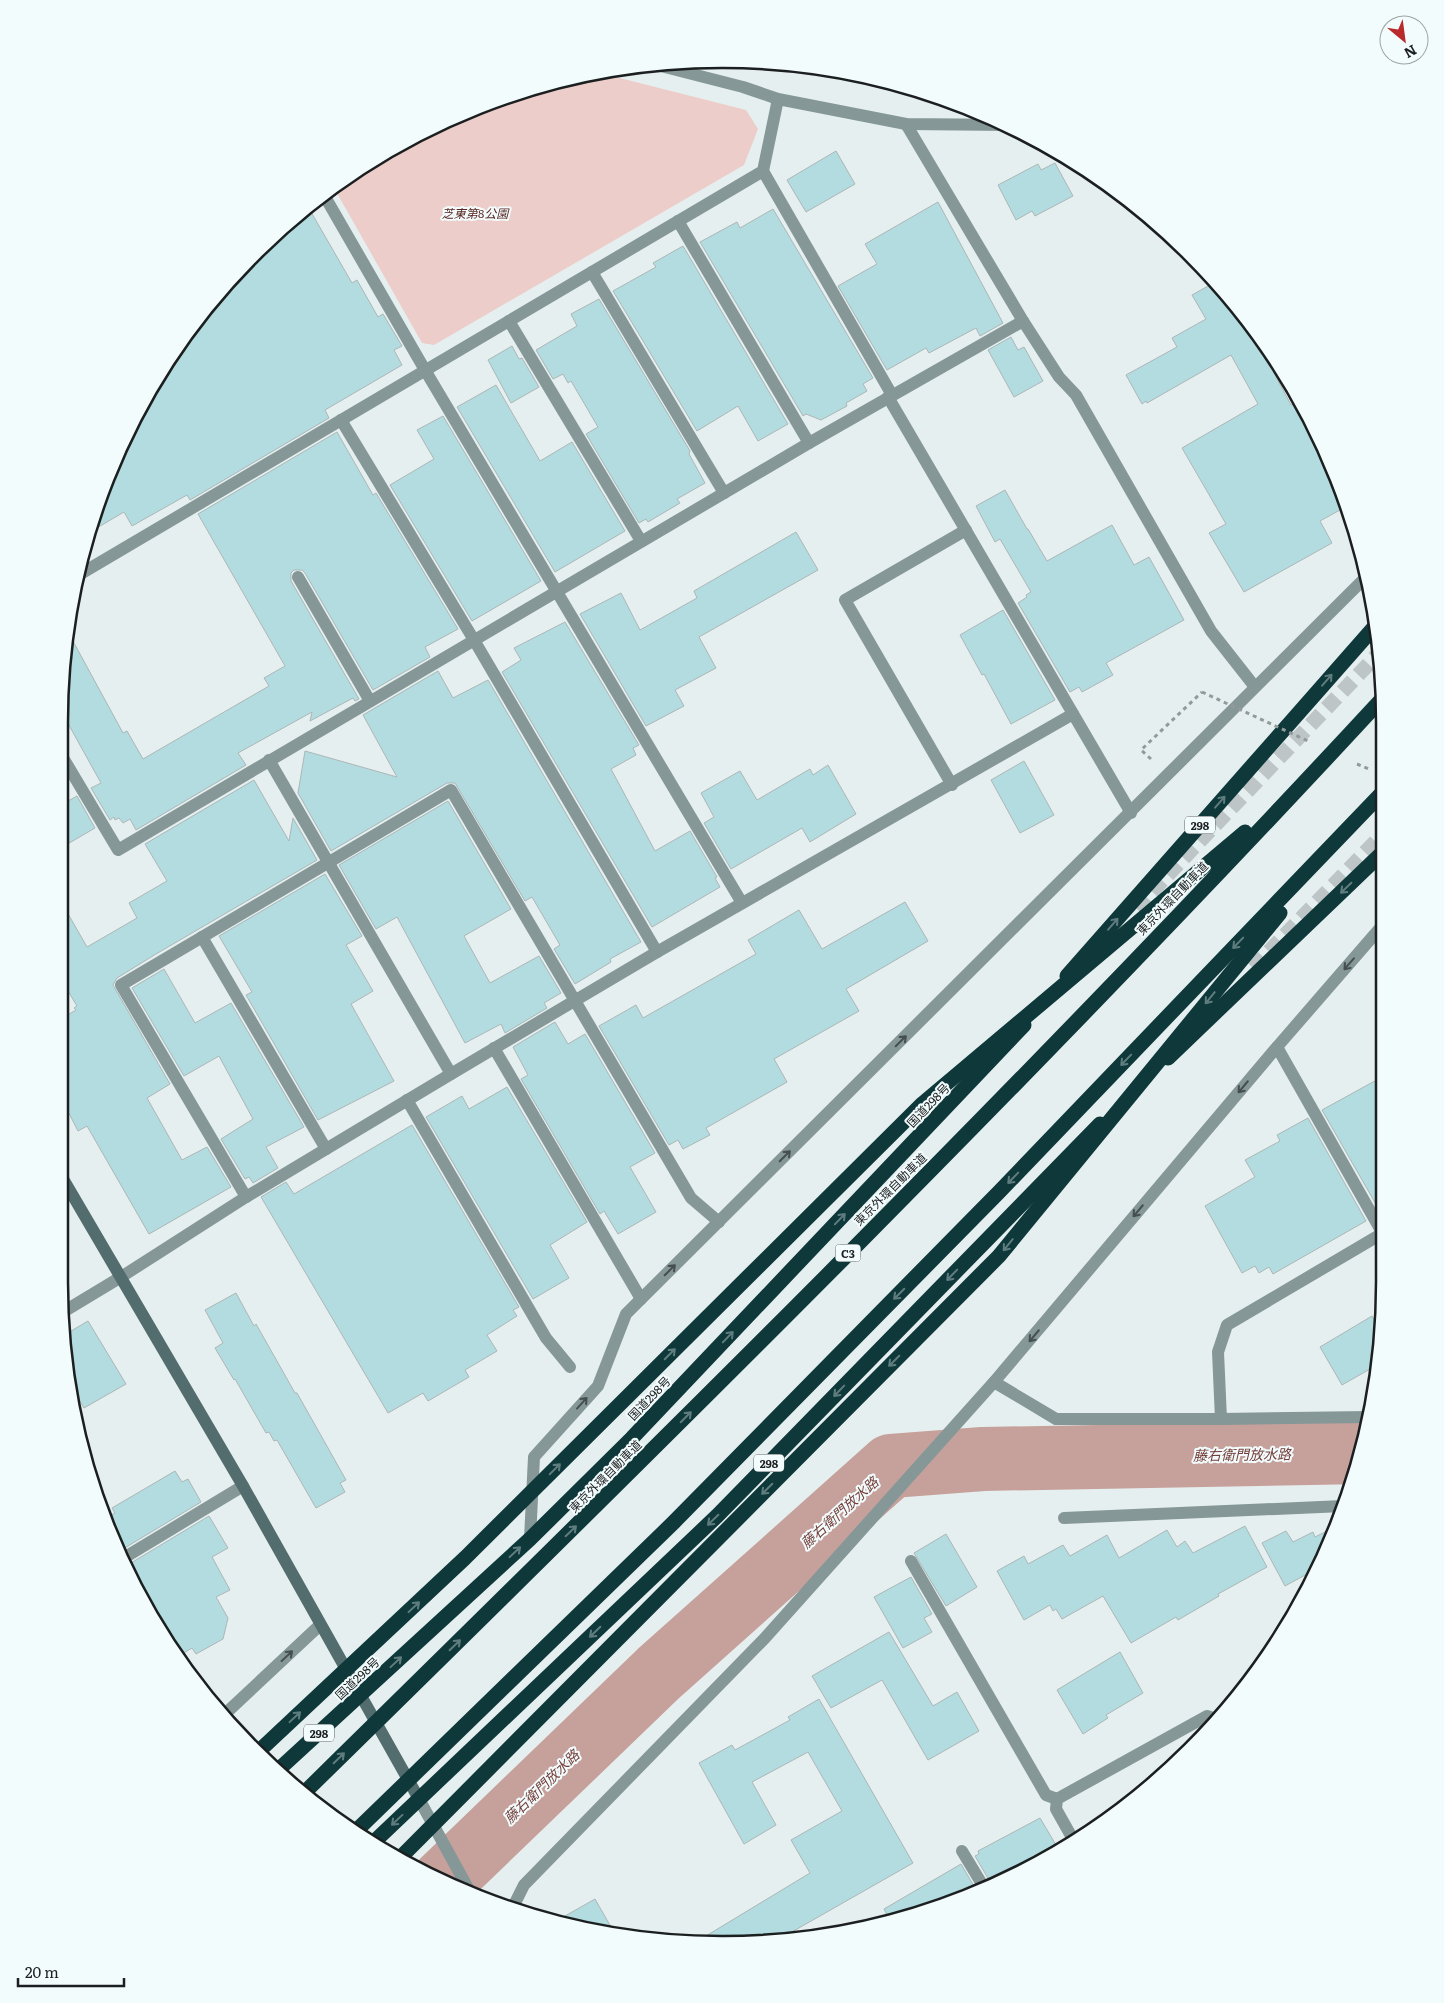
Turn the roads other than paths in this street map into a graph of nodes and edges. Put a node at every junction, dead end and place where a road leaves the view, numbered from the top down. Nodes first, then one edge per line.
1 (674, 69) edge
2 (778, 99) junction
3 (906, 124) junction
4 (989, 125) edge
5 (763, 171) junction
6 (327, 201) edge
7 (678, 221) junction
8 (592, 272) junction
9 (509, 320) junction
10 (1023, 321) junction
11 (425, 370) junction
12 (890, 396) junction
13 (341, 420) junction
14 (809, 443) junction
15 (724, 493) junction
16 (966, 530) junction
17 (641, 541) junction
18 (86, 571) edge
19 (298, 577) dead end
20 (1361, 582) edge
21 (557, 591) junction
22 (1370, 632) edge
23 (474, 640) junction
24 (1256, 687) junction
25 (370, 701) junction
26 (1376, 706) edge
27 (1073, 714) junction
28 (269, 760) junction
29 (68, 766) edge
30 (1308, 778) junction
31 (952, 784) junction
32 (1376, 798) edge
33 (1131, 813) junction
34 (1352, 824) junction
35 (1376, 859) edge
36 (328, 863) junction
37 (742, 903) junction
38 (1376, 933) edge
39 (202, 937) junction
40 (657, 952) junction
41 (575, 1001) junction
42 (1277, 1047) junction
43 (494, 1048) junction
44 (451, 1074) junction
45 (407, 1100) junction
46 (326, 1149) junction
47 (68, 1187) edge
48 (246, 1197) junction
49 (1376, 1221) edge
50 (719, 1222) junction
51 (1376, 1237) edge
52 (121, 1277) junction
53 (641, 1300) junction
54 (69, 1309) edge
55 (570, 1367) dead end
56 (994, 1382) junction
57 (1362, 1417) edge
58 (1221, 1419) junction
59 (243, 1486) junction
60 (1336, 1506) edge
61 (1064, 1518) dead end
62 (530, 1539) junction
63 (128, 1555) edge
64 (911, 1561) dead end
65 (320, 1625) junction
66 (360, 1696) junction
67 (228, 1711) edge
68 (1210, 1717) edge
69 (263, 1747) edge
70 (283, 1767) edge
71 (308, 1788) edge
72 (419, 1799) junction
73 (1058, 1799) junction
74 (361, 1827) edge
75 (1070, 1835) edge
76 (378, 1838) edge
77 (962, 1851) dead end
78 (405, 1853) edge
79 (981, 1882) edge
80 (465, 1883) edge
81 (515, 1902) edge

1 - 2 street
2 - 3 street
2 - 5 street
3 - 4 street
3 - 10 street
5 - 7 street
5 - 12 street
6 - 11 street
7 - 8 street
7 - 14 street
8 - 9 street
8 - 15 street
9 - 11 street
9 - 17 street
10 - 12 street
10 - 24 street
11 - 13 street
11 - 21 street
12 - 14 street
12 - 16 street
13 - 18 street
13 - 23 street
14 - 15 street
15 - 17 street
16 - 27 street
16 - 31 street
17 - 21 street
19 - 25 street
20 - 24 street
21 - 23 street
21 - 37 street
62 -> 22 highway, 国道298号 / 298
23 - 25 street
23 - 40 street
24 - 33 street
25 - 28 street
26 - 30 highway, 東京外環自動車道 / C3, bridge
27 - 31 street
27 - 33 street
28 - 29 street
28 - 36 street
69 -> 30 highway, bridge
71 -> 30 highway, 東京外環自動車道 / C3, bridge
31 - 37 street
32 - 34 highway, bridge
50 -> 33 street
34 -> 74 highway, bridge
34 -> 78 highway, bridge
35 -> 72 highway, 298
36 - 39 street
36 - 41 street
36 - 44 street
37 - 40 street
38 -> 42 street
39 - 46 street
39 - 48 street
40 - 41 street
41 - 43 street
41 - 50 street
42 - 49 street
42 -> 56 street
43 - 44 street
43 - 53 street
44 - 45 street
45 - 46 street
45 - 55 street
46 - 48 street
47 - 52 street
48 - 52 street
53 -> 50 street
51 - 58 street
52 - 54 street
52 - 59 street
62 -> 53 street
56 - 58 street
56 - 81 street
57 - 58 street
59 - 63 street
59 - 65 street
60 - 61 street
66 -> 62 highway, 国道298号 / 298
64 - 73 street
65 - 66 street
67 -> 65 street
66 - 70 highway, 国道298号 / 298
66 - 72 street
68 - 73 street
72 -> 76 highway, 298
72 - 80 street
73 - 75 street
77 - 79 street

